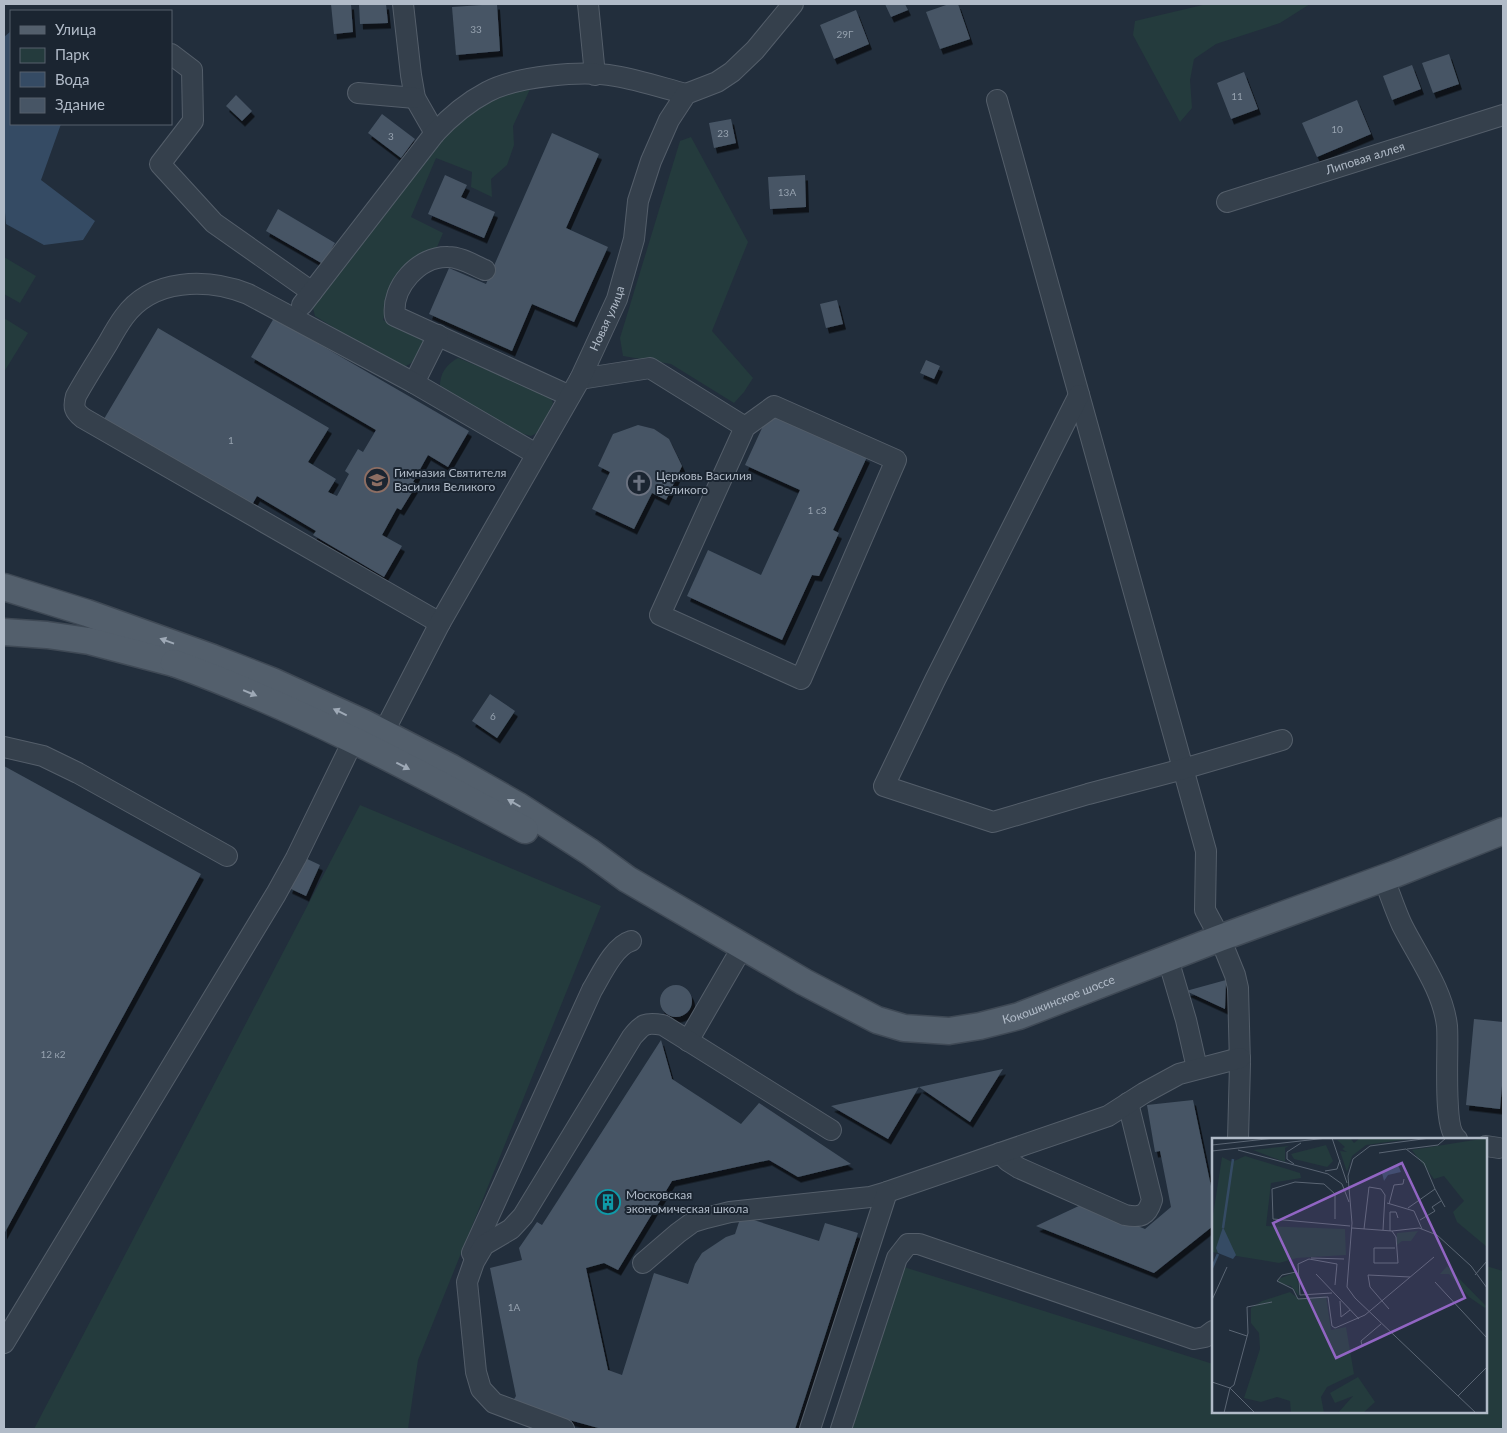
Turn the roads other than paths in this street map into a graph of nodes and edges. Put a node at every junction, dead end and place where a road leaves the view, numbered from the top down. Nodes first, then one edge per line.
1 (403, 4) edge
2 (588, 4) edge
3 (793, 4) edge
4 (172, 55) edge
5 (595, 75) junction
6 (358, 93) dead end
7 (686, 94) junction
8 (415, 98) junction
9 (997, 100) dead end
10 (1503, 115) edge
11 (435, 133) junction
12 (1227, 202) dead end
13 (485, 270) dead end
14 (438, 335) junction
15 (414, 383) junction
16 (575, 387) junction
17 (1079, 396) junction
18 (745, 427) junction
19 (536, 454) junction
20 (9, 593) edge
21 (440, 623) junction
22 (4, 632) edge
23 (176, 664) junction
24 (1282, 740) dead end
25 (370, 742) junction
26 (4, 746) edge
27 (1183, 769) junction
28 (1503, 831) edge
29 (227, 856) dead end
30 (1384, 879) junction
31 (1220, 938) junction
32 (632, 941) dead end
33 (743, 946) junction
34 (1168, 959) junction
35 (688, 1041) junction
36 (1240, 1058) junction
37 (1197, 1068) junction
38 (1128, 1103) junction
39 (831, 1130) dead end
40 (1238, 1138) edge
41 (1456, 1138) edge
42 (1000, 1153) junction
43 (887, 1192) junction
44 (643, 1263) dead end
45 (464, 1270) dead end
46 (1212, 1333) edge
47 (4, 1343) edge
48 (564, 1429) edge
49 (810, 1429) edge
50 (842, 1429) edge

1 - 8 street
2 - 5 street
3 - 7 street
4 - 11 street
5 - 7 street
5 - 11 street
6 - 8 street
7 - 16 street, Новая улица
8 - 11 street
9 - 17 street
10 - 12 street, Липовая аллея
13 - 14 street
14 - 15 street
14 - 16 street
15 - 19 street
15 - 21 street
16 - 18 street
16 - 19 street, Новая улица
17 - 27 street
17 - 27 street
18 - 18 street
19 - 21 street, Новая улица
20 - 23 main road
25 -> 20 main road
21 - 25 street, Новая улица
22 - 23 main road
23 -> 25 main road
24 - 27 street
25 - 33 main road, Кокошкинское шоссе
25 - 47 street, Новая улица
26 - 29 street
27 - 31 street
28 - 30 main road, Кокошкинское шоссе
30 - 31 main road, Кокошкинское шоссе
30 - 41 street
31 - 34 main road, Кокошкинское шоссе
31 - 36 street
32 - 45 street
33 - 34 main road, Кокошкинское шоссе
33 - 35 street
34 - 37 street
35 - 39 street
35 - 48 street
36 - 37 street
36 - 40 street
37 - 38 street
38 - 42 street
38 - 42 street
42 - 43 street
43 - 44 street
43 - 49 street
46 - 50 street

